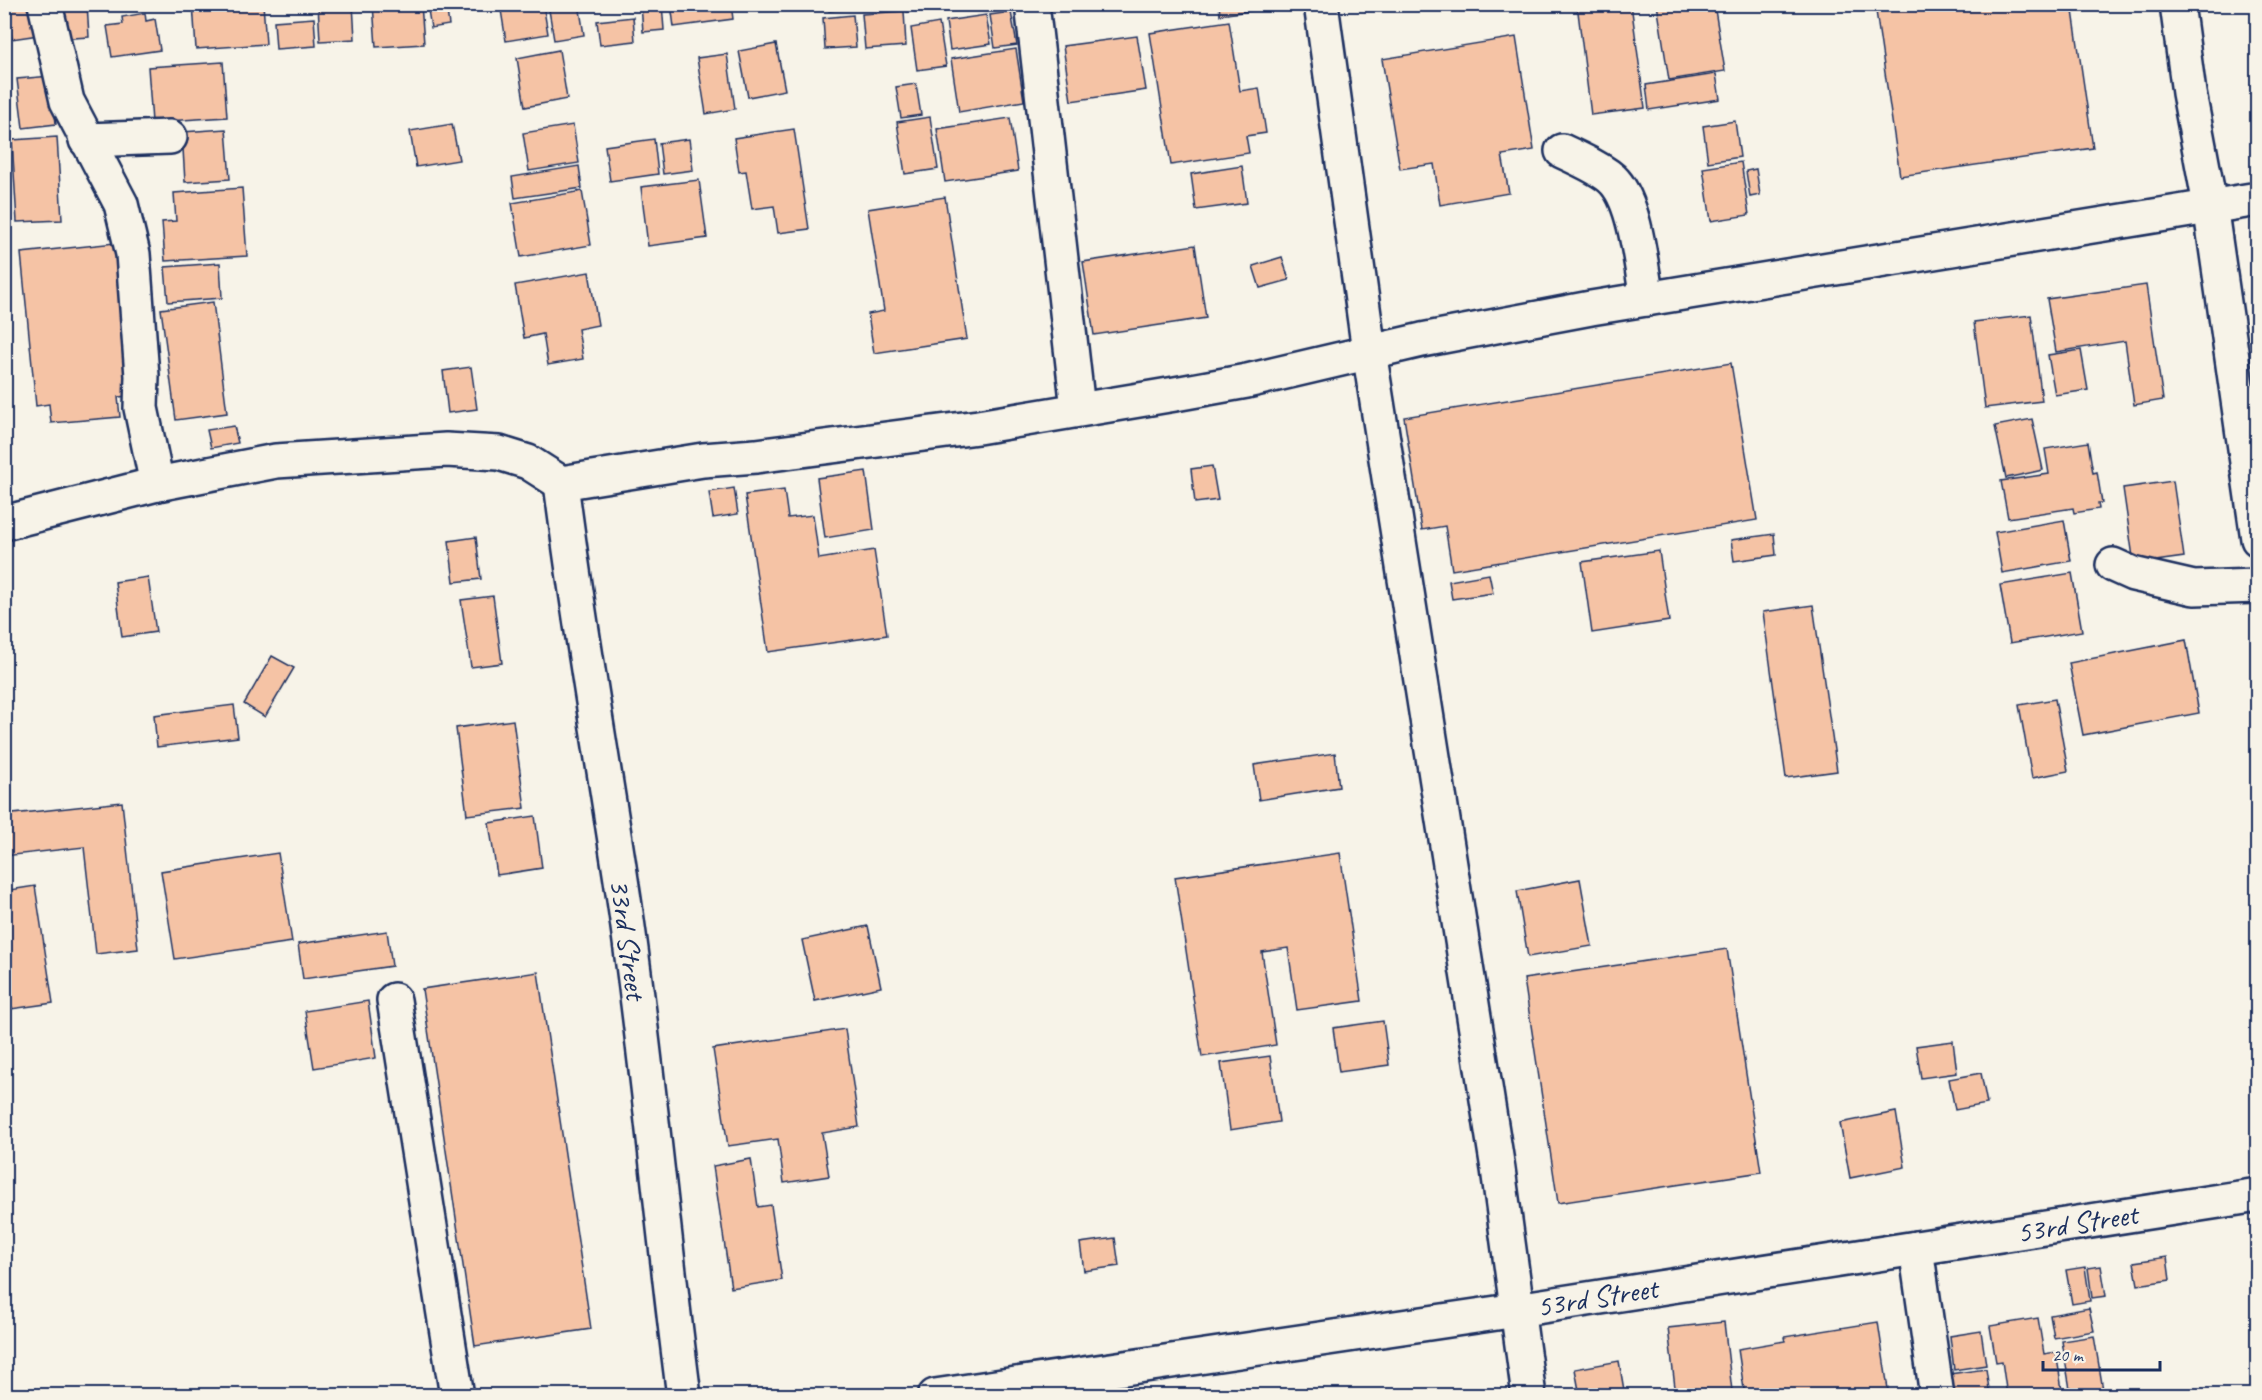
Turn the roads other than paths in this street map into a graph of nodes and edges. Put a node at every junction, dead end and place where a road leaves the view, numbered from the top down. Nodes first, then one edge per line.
1 (45, 4) edge
2 (1032, 4) edge
3 (1321, 4) edge
4 (2177, 4) edge
5 (170, 137) dead end
6 (86, 140) junction
7 (1562, 151) dead end
8 (2258, 199) edge
9 (2210, 205) junction
10 (1647, 298) junction
11 (1369, 351) junction
12 (1078, 409) junction
13 (561, 483) junction
14 (157, 484) junction
15 (4, 523) edge
16 (2258, 538) edge
17 (2112, 565) dead end
18 (2258, 586) edge
19 (394, 1000) dead end
20 (2258, 1195) edge
21 (1916, 1248) junction
22 (1517, 1310) junction
23 (457, 1395) edge
24 (684, 1395) edge
25 (935, 1395) edge
26 (1528, 1395) edge
27 (1937, 1395) edge

1 - 6 street
2 - 12 street
3 - 11 street
4 - 9 street
5 - 6 street
6 - 14 street
7 - 10 street
8 - 9 street
9 - 10 street
9 - 16 street
10 - 11 street
11 - 12 street
11 - 22 street
12 - 13 street
13 - 14 street
13 - 24 street, 33rd Street
14 - 15 street
17 - 18 street
19 - 23 street
20 - 21 street, 53rd Street
21 - 22 street, 53rd Street
21 - 27 street
22 - 25 street, 53rd Street
22 - 26 street

